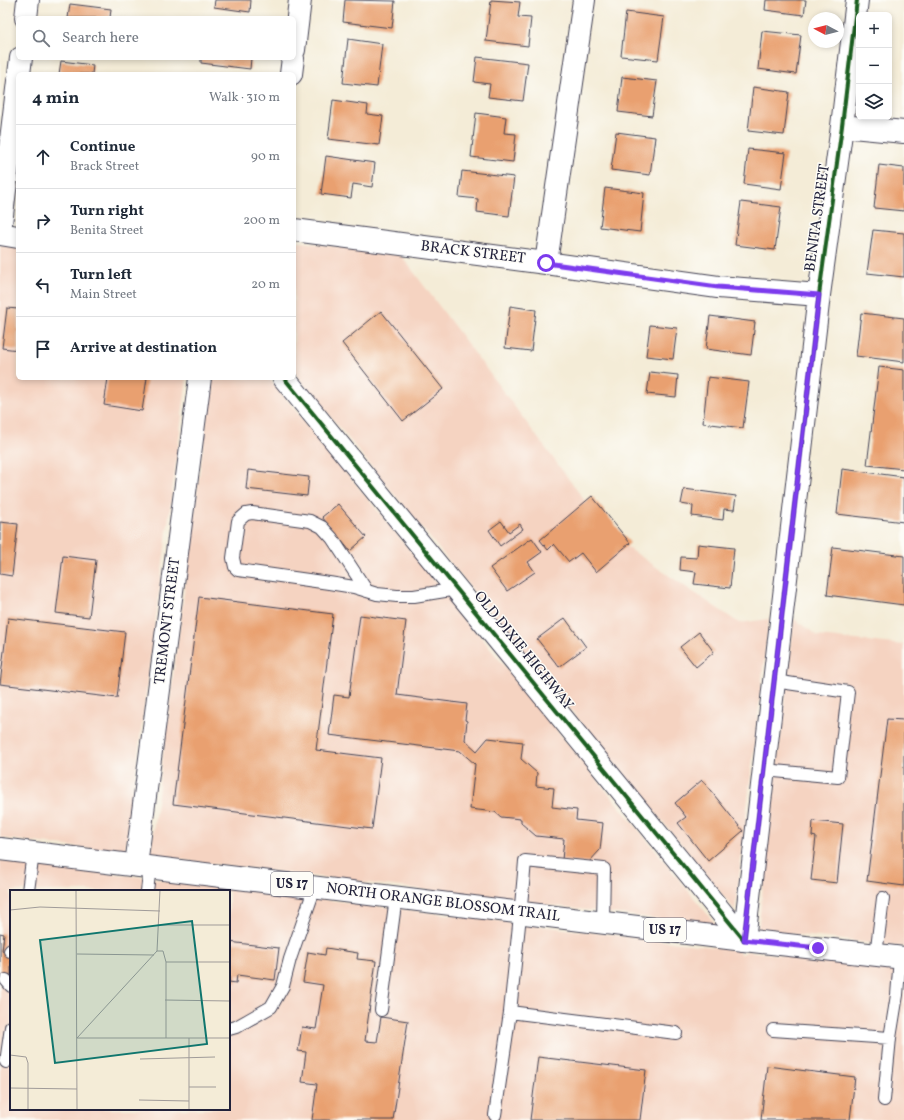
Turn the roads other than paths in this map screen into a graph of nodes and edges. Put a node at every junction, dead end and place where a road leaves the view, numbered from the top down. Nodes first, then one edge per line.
1 (28, 0) edge
2 (300, 0) edge
3 (584, 0) edge
4 (857, 0) edge
5 (26, 16) edge
6 (296, 33) edge
7 (21, 60) edge
8 (293, 60) edge
9 (19, 72) edge
10 (291, 72) edge
11 (16, 98) edge
12 (842, 126) junction
13 (904, 132) edge
14 (296, 230) edge
15 (0, 233) edge
16 (16, 237) edge
17 (546, 263) junction
18 (819, 295) junction
19 (200, 380) edge
20 (286, 380) edge
21 (457, 589) junction
22 (367, 591) junction
23 (774, 681) junction
24 (764, 770) junction
25 (0, 849) edge
26 (33, 853) junction
27 (143, 866) junction
28 (315, 887) junction
29 (28, 890) edge
30 (147, 890) edge
31 (396, 897) junction
32 (883, 898) dead end
33 (521, 912) junction
34 (603, 922) junction
35 (744, 940) junction
36 (876, 955) junction
37 (902, 958) edge
38 (381, 1010) dead end
39 (510, 1012) junction
40 (230, 1029) edge
41 (773, 1030) dead end
42 (676, 1033) dead end
43 (10, 1034) edge
44 (890, 1038) junction
45 (6, 1062) edge
46 (884, 1100) dead end
47 (496, 1115) dead end

1 - 5 street
2 - 6 street
3 - 17 street
4 - 12 street, BENITA STREET
7 - 9 street
8 - 10 street
11 - 15 street
12 - 13 street
12 - 18 street, BENITA STREET
14 - 17 street, BRACK STREET
15 - 16 street
17 - 18 street, BRACK STREET
18 - 23 street, BENITA STREET
19 - 27 street, TREMONT STREET
20 - 21 street, OLD DIXIE HIGHWAY
21 - 22 lane
21 - 35 street, OLD DIXIE HIGHWAY
22 - 22 lane
23 - 24 street, BENITA STREET
23 - 24 lane
24 - 35 street, BENITA STREET
25 - 26 street, NORTH ORANGE BLOSSOM TRAIL / US 17
26 - 27 street, NORTH ORANGE BLOSSOM TRAIL / US 17
26 - 29 lane
27 - 28 street, NORTH ORANGE BLOSSOM TRAIL / US 17
27 - 30 lane
28 - 31 street, NORTH ORANGE BLOSSOM TRAIL / US 17
28 - 40 lane
31 - 33 street, NORTH ORANGE BLOSSOM TRAIL / US 17
31 - 38 lane
32 - 36 lane
33 - 34 street, NORTH ORANGE BLOSSOM TRAIL / US 17
33 - 34 lane
33 - 39 lane
34 - 35 street, NORTH ORANGE BLOSSOM TRAIL / US 17
35 - 36 street, US 17
36 - 37 street, US 17
37 - 44 lane
39 - 42 lane
39 - 47 lane
41 - 44 lane
43 - 45 lane
44 - 46 lane

